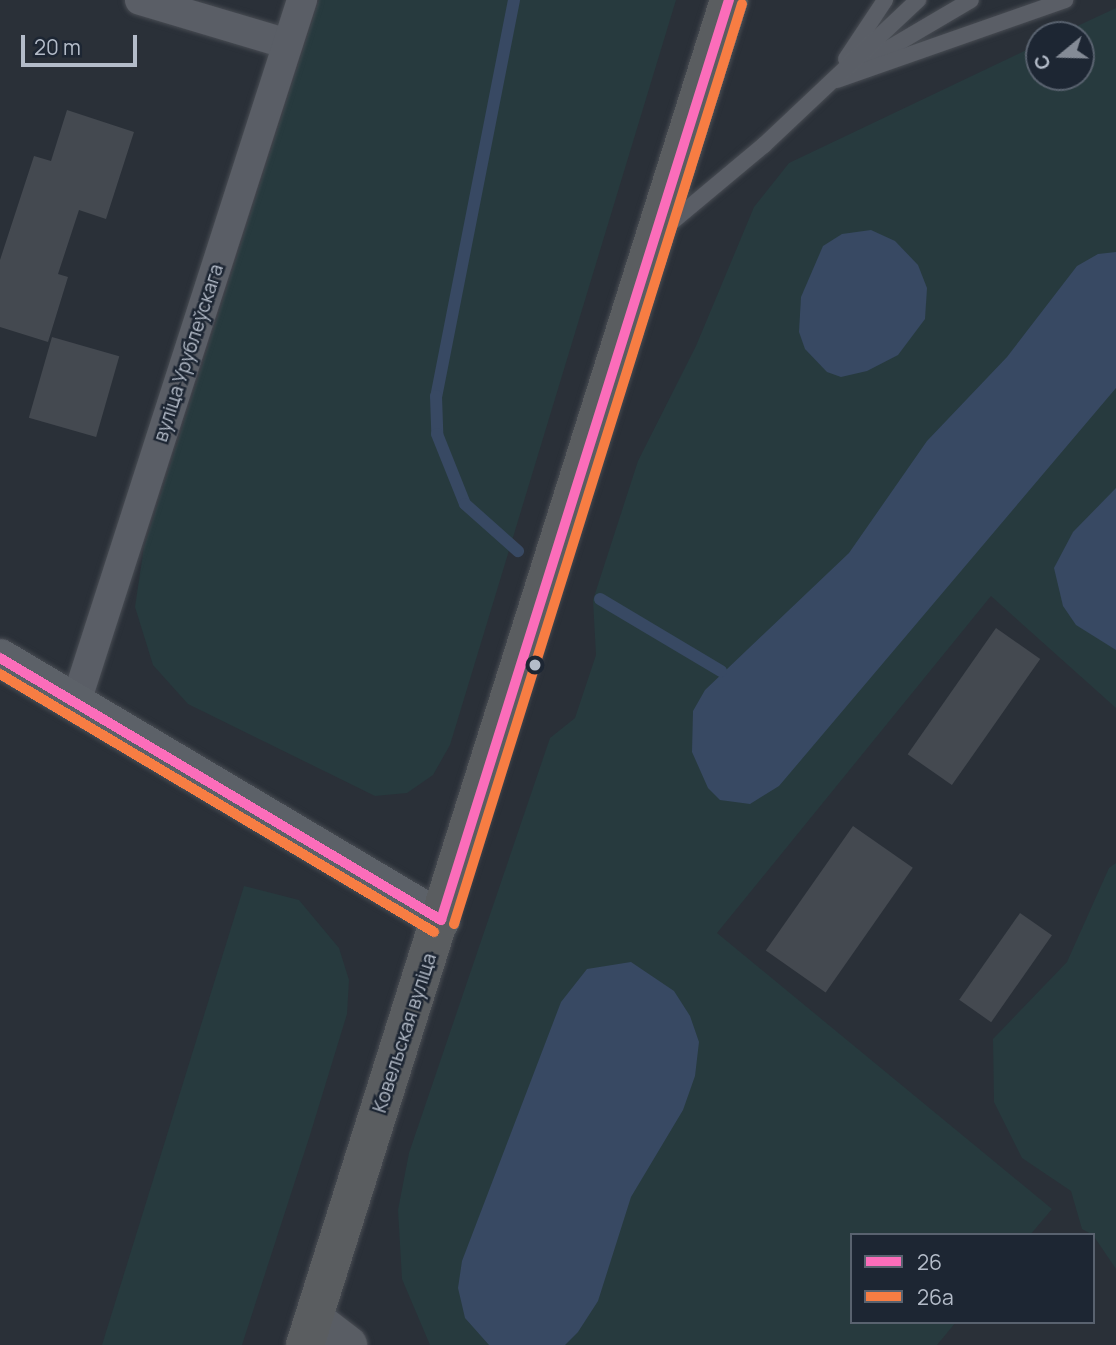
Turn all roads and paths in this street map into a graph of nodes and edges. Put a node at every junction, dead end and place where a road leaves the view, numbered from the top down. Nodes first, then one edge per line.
1 (140, 0) edge
2 (302, 0) edge
3 (729, 0) edge
4 (885, 0) edge
5 (918, 0) edge
6 (971, 0) edge
7 (1065, 0) edge
8 (288, 44) junction
9 (831, 82) junction
10 (654, 236) junction
11 (0, 658) edge
12 (75, 705) junction
13 (441, 920) junction
14 (310, 1332) edge
15 (348, 1345) edge

1 - 8 street
2 - 8 street, вуліца Урублеўскага
3 - 10 highway, Ковельская вуліца
4 - 9 lane
5 - 9 lane
6 - 9 lane
7 - 9 lane
8 - 12 street, вуліца Урублеўскага
9 - 10 lane
10 - 13 highway, Ковельская вуліца
11 - 12 main road
12 - 13 main road
13 - 14 highway, Ковельская вуліца
14 - 15 street

